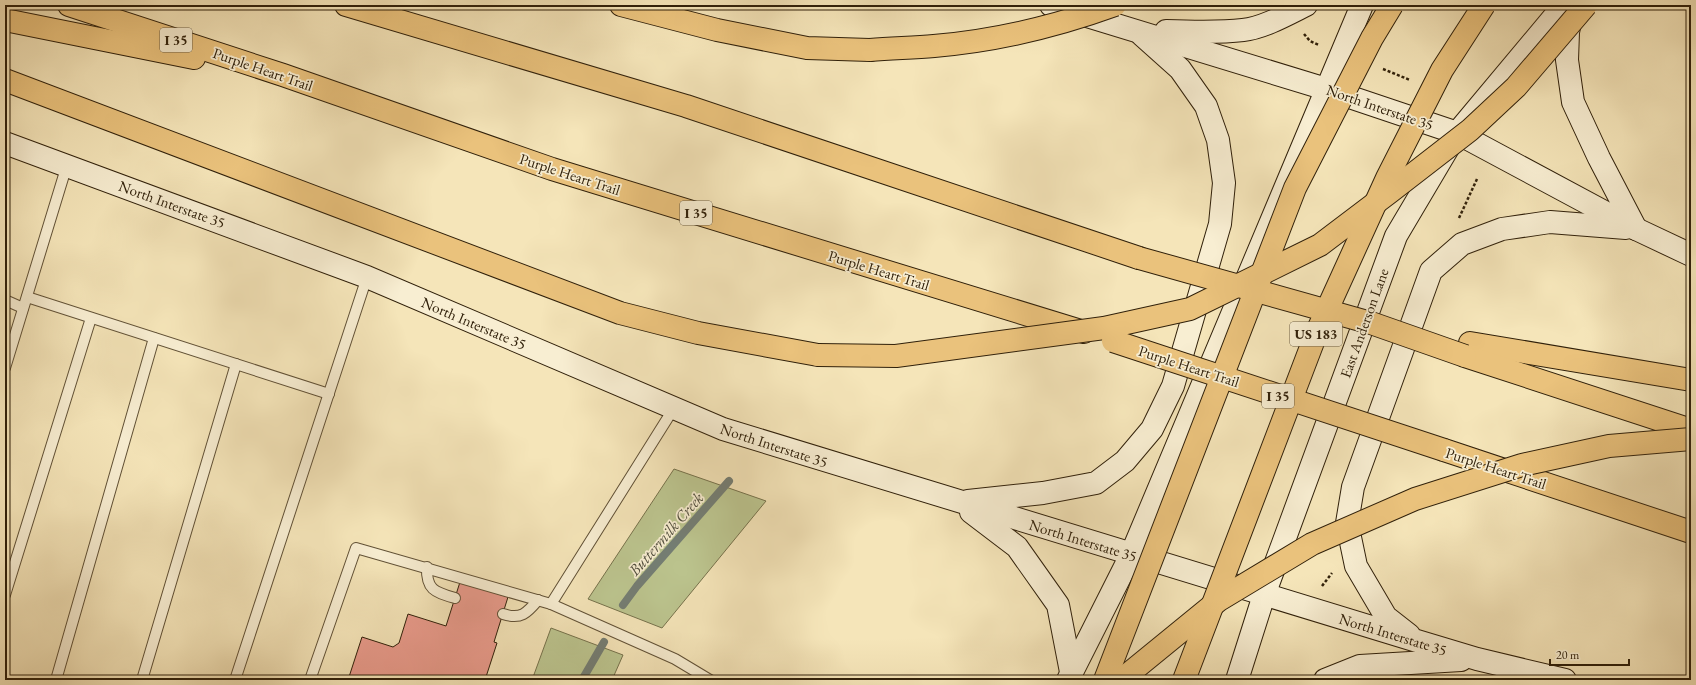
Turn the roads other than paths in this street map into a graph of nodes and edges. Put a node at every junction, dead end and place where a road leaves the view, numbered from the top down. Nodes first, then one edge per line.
1 (68, 5) edge
2 (346, 5) edge
3 (621, 5) edge
4 (1052, 5) edge
5 (1115, 5) edge
6 (1306, 5) edge
7 (1362, 5) edge
8 (1392, 5) edge
9 (1484, 5) edge
10 (1564, 5) edge
11 (1574, 5) edge
12 (1586, 5) edge
13 (5, 20) edge
14 (1136, 30) junction
15 (283, 75) junction
16 (5, 80) edge
17 (1326, 89) junction
18 (1456, 133) junction
19 (5, 134) edge
20 (5, 143) edge
21 (67, 165) junction
22 (1636, 229) junction
23 (1691, 255) edge
24 (367, 277) junction
25 (27, 297) junction
26 (5, 300) edge
27 (24, 308) junction
28 (91, 318) junction
29 (154, 338) junction
30 (1467, 350) junction
31 (236, 364) junction
32 (5, 368) edge
33 (1691, 380) edge
34 (329, 394) junction
35 (674, 408) junction
36 (1691, 430) edge
37 (1691, 439) edge
38 (958, 502) junction
39 (1691, 532) edge
40 (1131, 555) junction
41 (427, 567) junction
42 (5, 594) edge
43 (1264, 595) junction
44 (454, 598) dead end
45 (538, 600) junction
46 (551, 604) junction
47 (503, 614) dead end
48 (1417, 641) junction
49 (1477, 659) junction
50 (1070, 676) edge
51 (56, 680) edge
52 (142, 680) edge
53 (235, 680) edge
54 (310, 680) edge
55 (710, 680) edge
56 (1104, 680) edge
57 (1109, 680) edge
58 (1122, 680) edge
59 (1184, 680) edge
60 (1237, 680) edge
61 (1325, 680) edge
62 (1565, 680) edge

1 - 15 highway, Purple Heart Trail / I 35
2 - 30 highway, bridge
3 - 5 highway, bridge
4 - 14 main road, North Interstate 35
6 - 14 main road
7 - 17 main road
8 - 56 highway, bridge
9 - 59 highway, US 183, bridge
10 - 18 main road, East Anderson Lane
11 - 22 main road
12 - 16 highway, bridge
13 - 15 highway
14 - 17 main road, North Interstate 35
14 - 38 main road
15 - 39 highway, Purple Heart Trail / I 35, bridge
17 - 18 main road, North Interstate 35
17 - 40 main road
18 - 22 main road, North Interstate 35
18 - 43 main road, East Anderson Lane
19 - 21 main road
20 - 21 main road, North Interstate 35
21 - 24 main road, North Interstate 35
21 - 25 lane
22 - 23 main road, North Interstate 35
22 - 48 main road
24 - 34 lane
24 - 35 main road, North Interstate 35
25 - 27 lane
25 - 28 lane
26 - 27 lane
27 - 32 lane
28 - 29 lane
28 - 42 lane
29 - 31 lane
29 - 51 lane
30 - 33 highway
30 - 36 highway
31 - 34 lane
31 - 52 lane
34 - 53 lane
35 - 38 main road, North Interstate 35
35 - 46 lane
37 - 58 highway, bridge
38 - 40 main road, North Interstate 35
38 - 50 main road
40 - 43 main road, North Interstate 35
40 - 50 main road
41 - 44 lane
41 - 45 lane
41 - 54 lane
43 - 48 main road, North Interstate 35
43 - 60 main road, East Anderson Lane
45 - 46 lane
45 - 47 lane
46 - 55 lane
48 - 49 main road, North Interstate 35
49 - 61 main road
49 - 62 main road, North Interstate 35
57 - 58 main road

